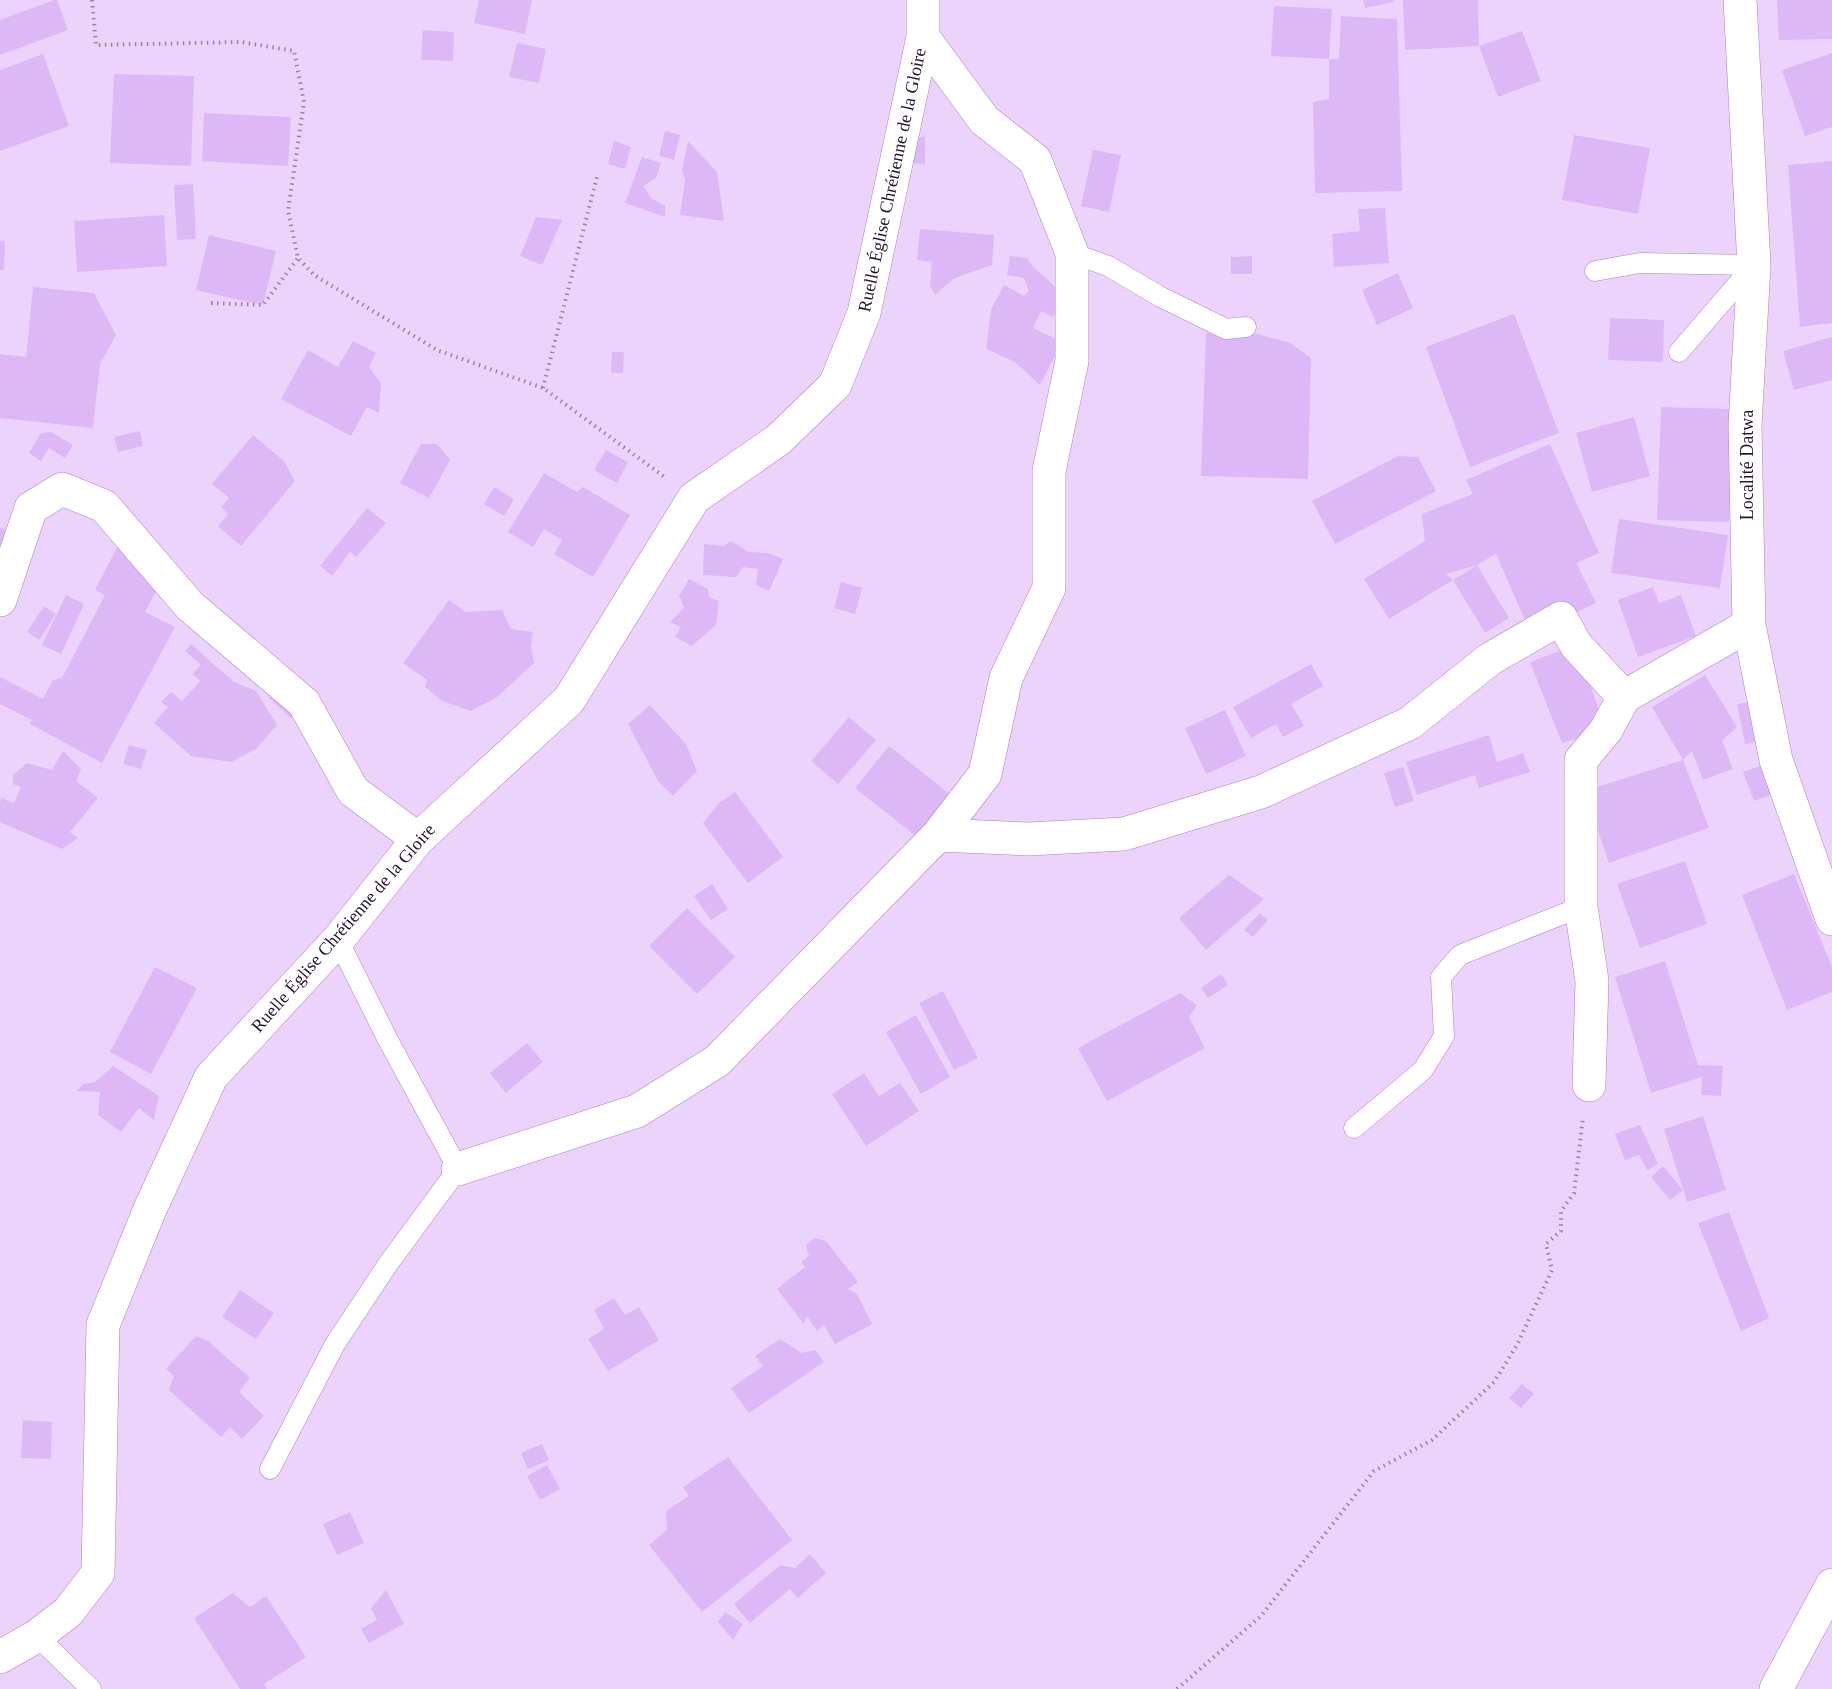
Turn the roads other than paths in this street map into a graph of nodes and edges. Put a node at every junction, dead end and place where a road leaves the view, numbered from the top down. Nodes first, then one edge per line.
1 (923, 0) edge
2 (1740, 0) edge
3 (923, 37) junction
4 (1072, 253) junction
5 (1754, 266) junction
6 (1595, 271) dead end
7 (1246, 327) dead end
8 (1679, 352) dead end
9 (0, 600) edge
10 (1749, 625) junction
11 (1624, 697) junction
12 (938, 835) junction
13 (418, 839) junction
14 (1581, 907) junction
15 (1832, 919) edge
16 (338, 940) junction
17 (1589, 1085) road end
18 (1354, 1128) dead end
19 (458, 1169) junction
20 (270, 1469) dead end
21 (1832, 1585) edge
22 (37, 1636) junction
23 (0, 1657) edge
24 (91, 1689) edge
25 (1776, 1689) edge

1 - 3 street, Ruelle Église Chrétienne de la Gloire
2 - 5 street, Localité Datwa
3 - 4 street
3 - 13 street, Ruelle Église Chrétienne de la Gloire
4 - 7 lane
4 - 12 street
5 - 6 lane
5 - 8 lane
5 - 10 street, Localité Datwa
9 - 13 street
10 - 11 street
10 - 15 street, Localité Datwa
11 - 12 street
11 - 14 street
12 - 19 street
13 - 16 street, Ruelle Église Chrétienne de la Gloire
14 - 17 street
14 - 18 lane
16 - 19 lane
16 - 22 street, Ruelle Église Chrétienne de la Gloire
19 - 20 lane
21 - 25 street
22 - 23 street, Ruelle Église Chrétienne de la Gloire
22 - 24 lane

